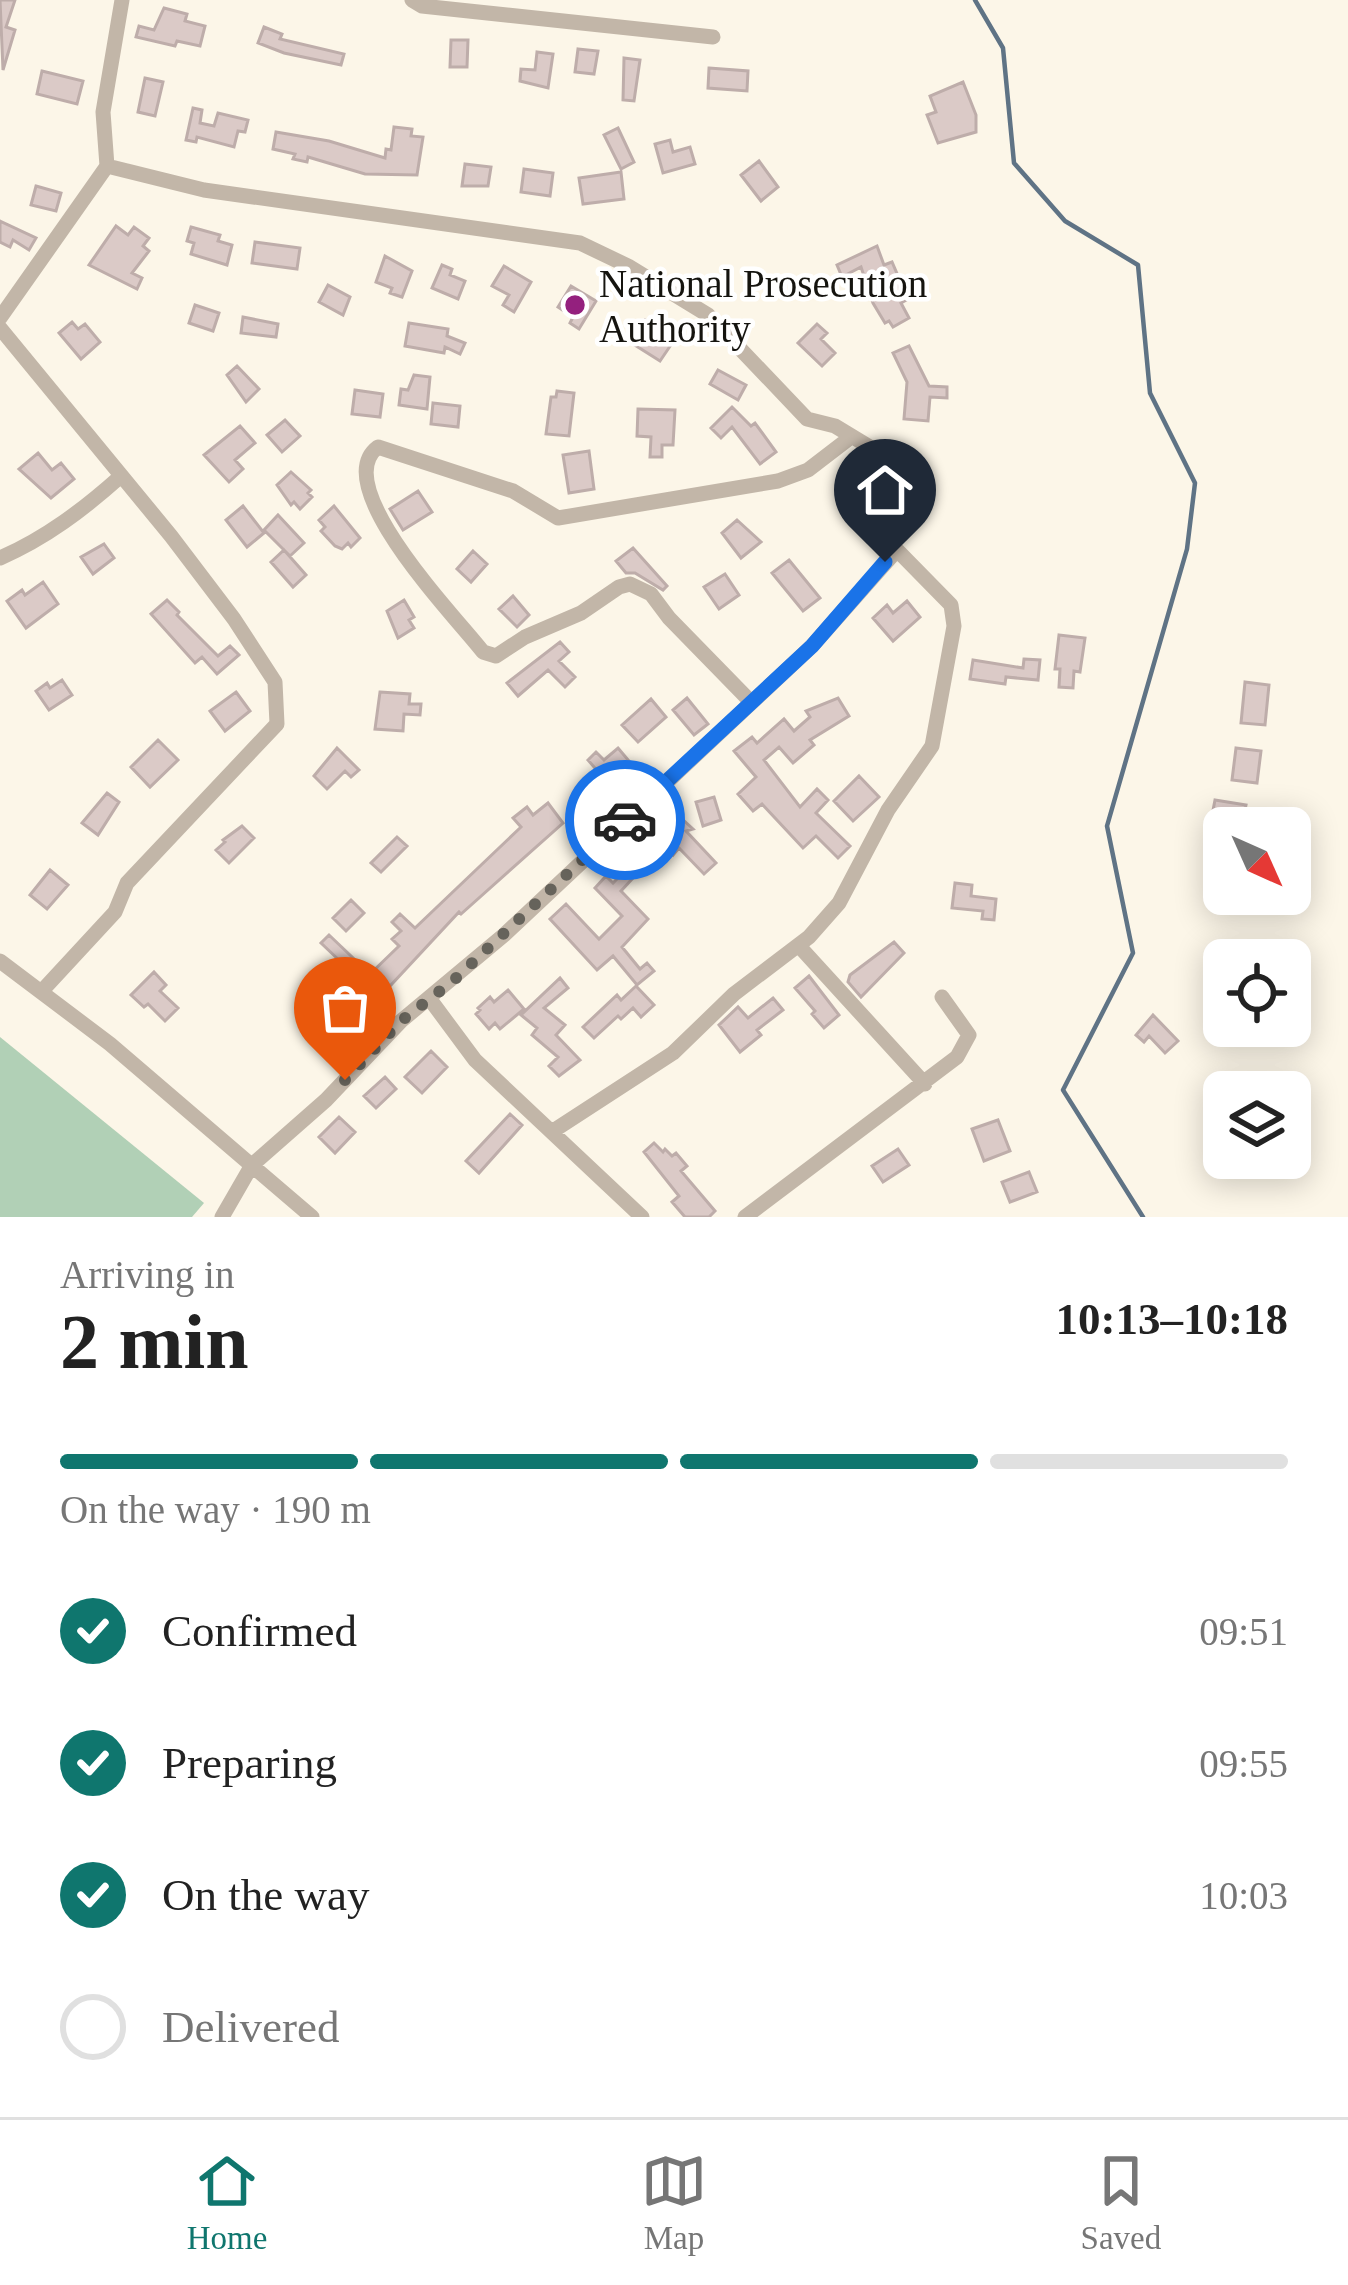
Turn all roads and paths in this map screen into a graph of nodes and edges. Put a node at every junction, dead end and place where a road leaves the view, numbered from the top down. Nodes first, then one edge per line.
1 (122, 0) edge
2 (412, 0) edge
3 (713, 37) dead end
4 (106, 166) junction
5 (0, 318) edge
6 (0, 328) edge
7 (851, 436) junction
8 (121, 476) junction
9 (924, 480) dead end
10 (0, 558) edge
11 (752, 703) junction
12 (799, 946) junction
13 (0, 961) edge
14 (41, 992) junction
15 (942, 997) dead end
16 (429, 998) junction
17 (926, 1084) junction
18 (554, 1131) junction
19 (252, 1166) junction
20 (222, 1217) edge
21 (312, 1217) edge
22 (642, 1217) edge
23 (745, 1217) edge

1 - 4 street
2 - 3 street
4 - 5 street
4 - 7 street
6 - 8 street
7 - 9 street
7 - 11 street
8 - 10 street
8 - 14 street
11 - 12 street
11 - 16 street
12 - 17 street
12 - 18 street
13 - 14 street
14 - 19 street
15 - 17 street
16 - 18 street
16 - 19 street
17 - 23 street
18 - 22 street
19 - 20 street
19 - 21 street

